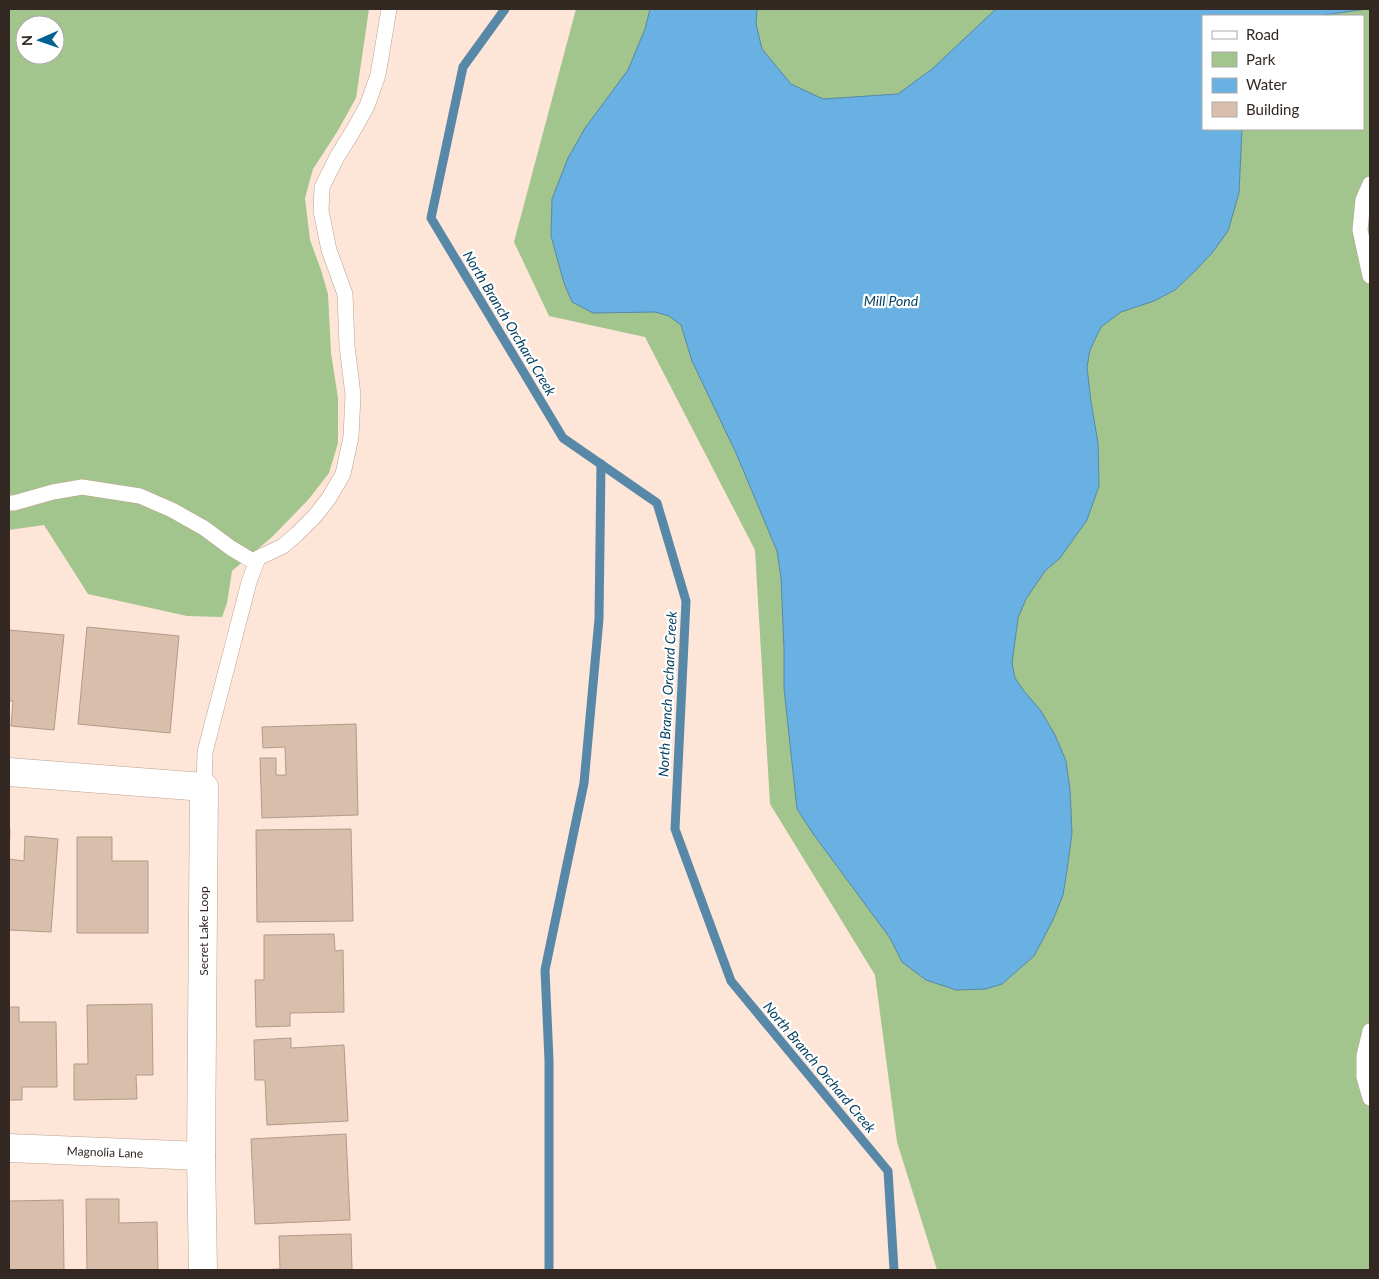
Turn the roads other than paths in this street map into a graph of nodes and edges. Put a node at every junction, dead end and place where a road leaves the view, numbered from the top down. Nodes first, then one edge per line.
1 (389, 9) edge
2 (1370, 184) edge
3 (1370, 276) edge
4 (9, 504) edge
5 (256, 563) junction
6 (9, 772) edge
7 (204, 787) junction
8 (1370, 1031) edge
9 (1370, 1098) edge
10 (9, 1148) edge
11 (201, 1156) junction
12 (203, 1270) edge

1 - 5 lane
2 - 3 lane
4 - 5 lane
5 - 7 lane
6 - 7 street
7 - 11 street, Secret Lake Loop
8 - 9 lane
10 - 11 street, Magnolia Lane
11 - 12 street, Secret Lake Loop

